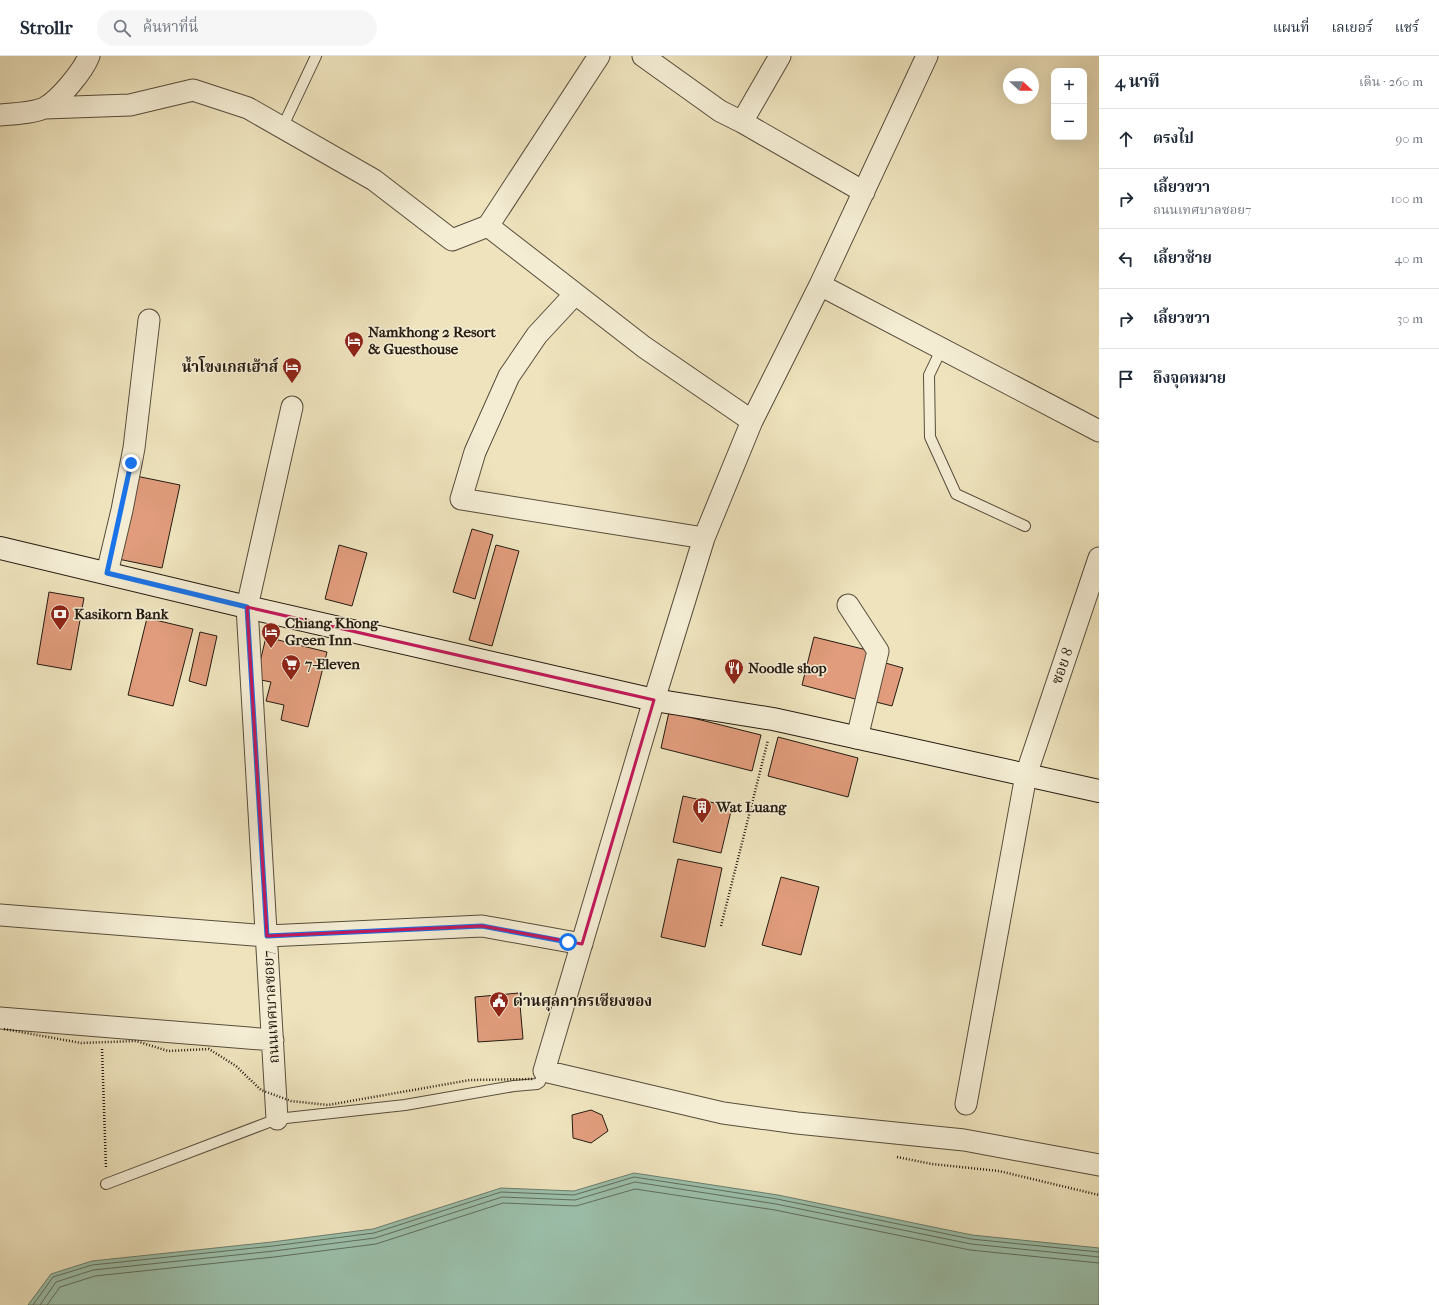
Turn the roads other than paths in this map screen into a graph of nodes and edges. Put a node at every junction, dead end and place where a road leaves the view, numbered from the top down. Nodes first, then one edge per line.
1 (89, 56) edge
2 (316, 56) edge
3 (599, 56) edge
4 (643, 56) edge
5 (780, 56) edge
6 (927, 56) edge
7 (45, 108) junction
8 (0, 115) edge
9 (742, 122) junction
10 (282, 128) junction
11 (864, 192) junction
12 (488, 226) junction
13 (820, 285) junction
14 (575, 294) junction
15 (149, 320) dead end
16 (942, 348) junction
17 (292, 407) dead end
18 (752, 422) junction
19 (1099, 431) edge
20 (1025, 526) dead end
21 (704, 538) junction
22 (0, 548) edge
23 (1099, 558) edge
24 (107, 573) junction
25 (848, 605) dead end
26 (247, 607) junction
27 (654, 700) junction
28 (857, 738) junction
29 (1026, 775) junction
30 (1099, 791) edge
31 (0, 915) edge
32 (267, 936) junction
33 (582, 944) junction
34 (2, 1023) edge
35 (273, 1040) junction
36 (539, 1075) junction
37 (966, 1104) dead end
38 (277, 1119) junction
39 (1099, 1165) edge
40 (106, 1184) road end

1 - 7 street
2 - 10 lane
3 - 12 street
4 - 9 street
5 - 9 street
6 - 11 street
7 - 8 street
7 - 10 street
9 - 11 street
10 - 12 street
11 - 13 street
12 - 14 street
13 - 16 street
13 - 18 street
14 - 18 street
14 - 21 street
15 - 24 street
16 - 19 street
16 - 20 lane
17 - 26 street, ถนนเทศบาลซอย7
18 - 21 street
21 - 27 street
22 - 24 main road
23 - 29 street, ซอย 8
24 - 26 main road
25 - 28 street
26 - 27 main road
26 - 32 street, ถนนเทศบาลซอย7
27 - 28 main road
27 - 33 street
28 - 29 main road
29 - 30 main road
29 - 37 street, ซอย 8
31 - 32 street
32 - 33 street
32 - 35 street, ถนนเทศบาลซอย7
33 - 36 street
34 - 35 street
35 - 38 street, ถนนเทศบาลซอย7
36 - 38 lane
36 - 39 street
38 - 40 lane

